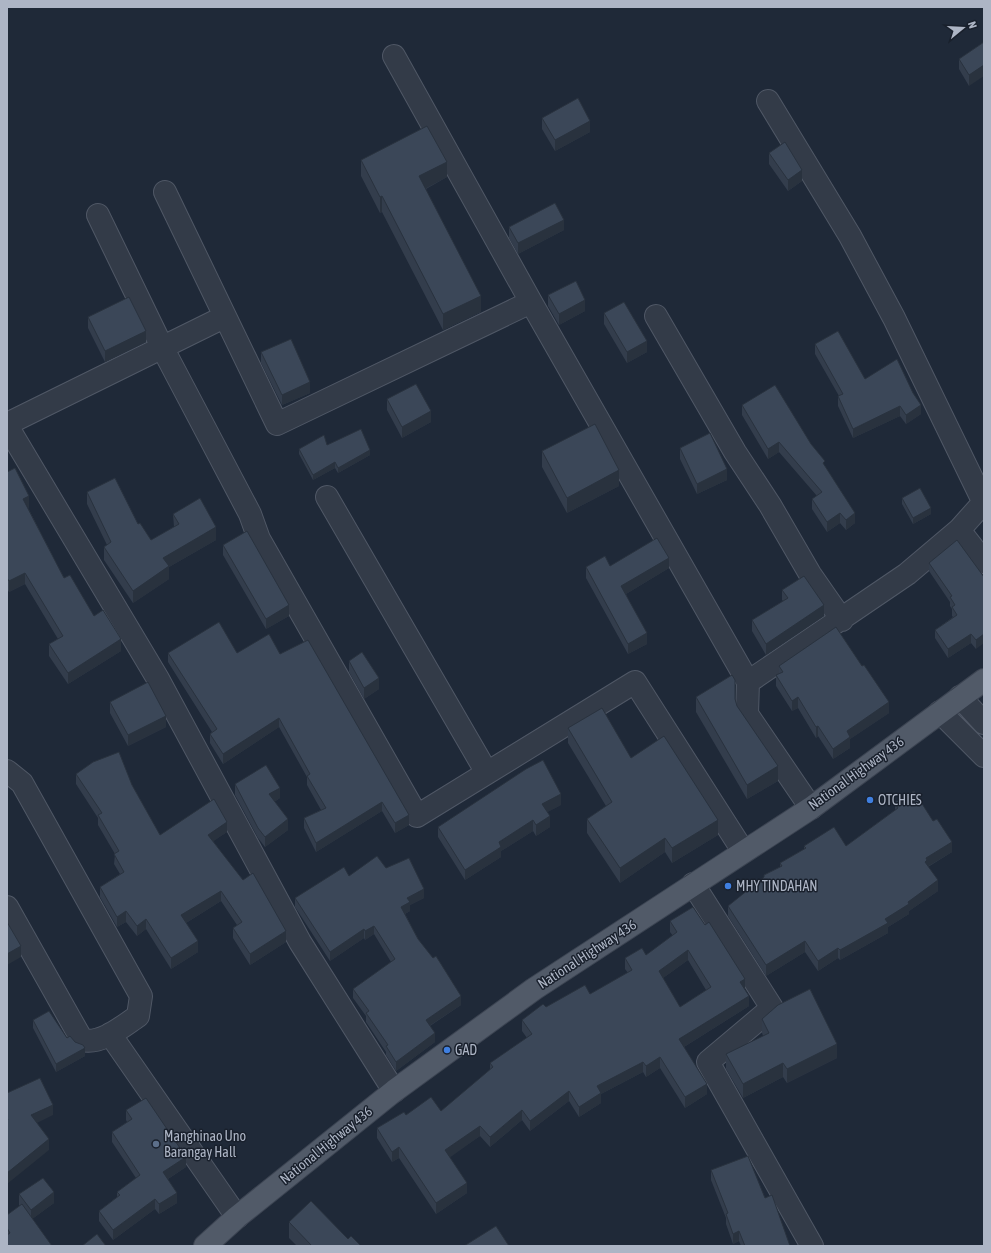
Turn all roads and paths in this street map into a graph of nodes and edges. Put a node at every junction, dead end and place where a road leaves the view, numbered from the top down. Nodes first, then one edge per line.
1 (394, 56) dead end
2 (768, 101) dead end
3 (165, 192) dead end
4 (98, 215) dead end
5 (531, 302) junction
6 (656, 316) dead end
7 (224, 317) junction
8 (162, 347) junction
9 (7, 425) edge
10 (327, 497) dead end
11 (984, 502) edge
12 (959, 530) junction
13 (984, 562) edge
14 (842, 620) junction
15 (984, 680) edge
16 (748, 682) junction
17 (960, 697) junction
18 (940, 712) junction
19 (984, 723) edge
20 (984, 756) edge
21 (7, 771) edge
22 (487, 773) junction
23 (811, 808) junction
24 (743, 851) junction
25 (693, 884) junction
26 (7, 907) edge
27 (110, 1034) junction
28 (394, 1091) junction
29 (237, 1218) junction
30 (205, 1246) edge
31 (812, 1246) edge

1 - 5 street
2 - 11 street
3 - 7 street
4 - 8 street
5 - 7 street
5 - 16 street
6 - 14 street
7 - 8 street
8 - 9 street
8 - 22 street
9 - 28 street
10 - 22 street
11 - 12 street
12 - 13 street
12 - 14 street
14 - 16 street
15 - 17 main road, National Highway 436
16 - 23 street
17 - 18 main road, National Highway 436
17 - 19 street
18 - 20 street
18 - 23 main road, National Highway 436
21 - 27 street
22 - 24 street
23 - 24 main road, National Highway 436
24 - 25 main road, National Highway 436
25 - 28 main road, National Highway 436
25 - 31 street
26 - 27 street
27 - 29 street
28 - 29 main road, National Highway 436
29 - 30 main road, National Highway 436

